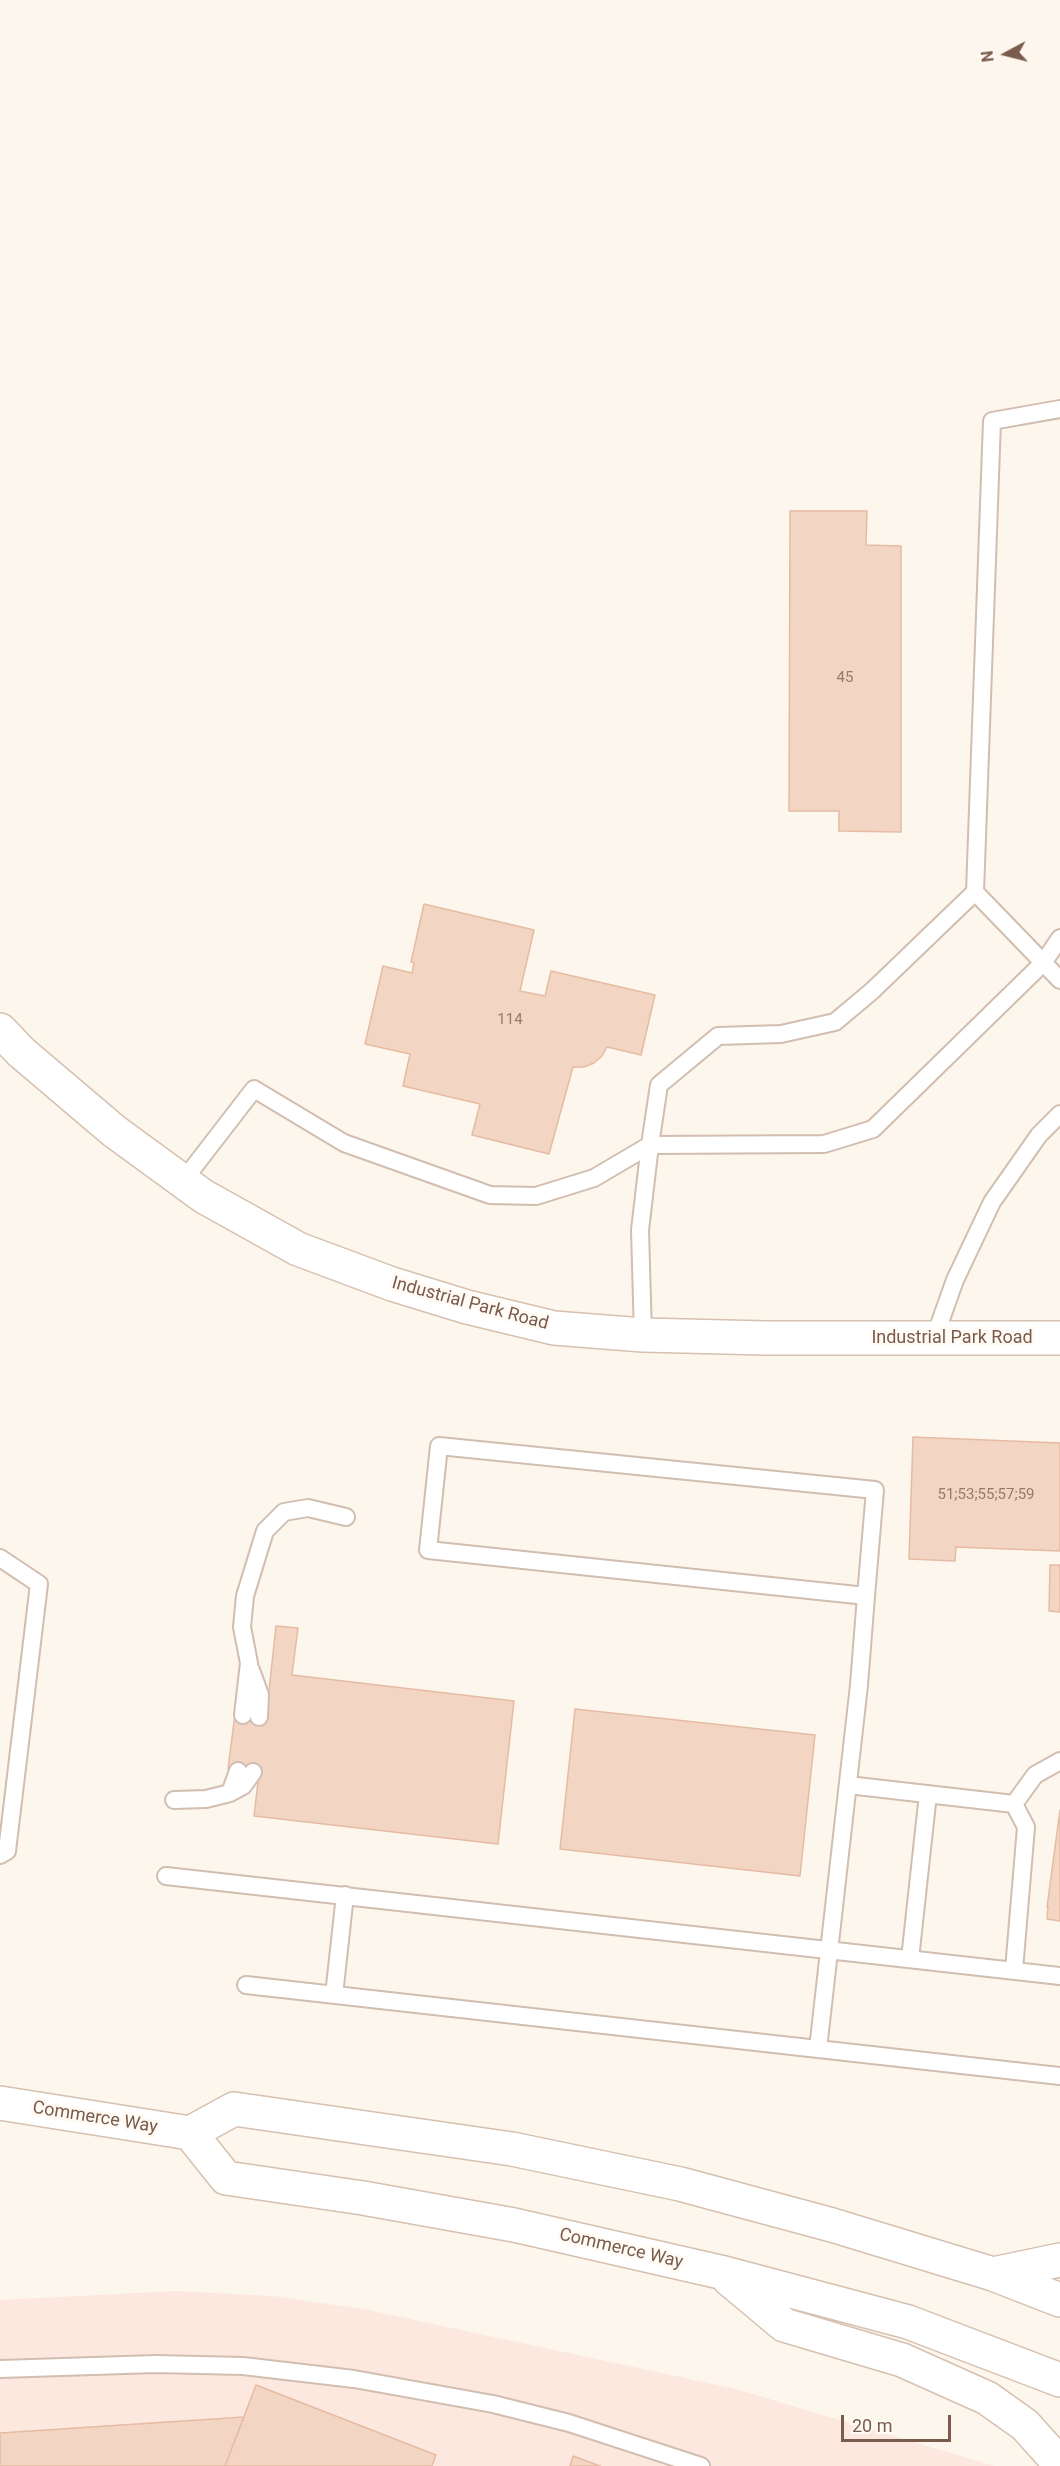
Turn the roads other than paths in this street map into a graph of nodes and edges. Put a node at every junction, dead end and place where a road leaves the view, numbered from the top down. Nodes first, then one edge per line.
1 (1060, 409) edge
2 (975, 892) junction
3 (1060, 939) edge
4 (1043, 963) junction
5 (1060, 980) edge
6 (10, 1041) edge
7 (1060, 1114) edge
8 (650, 1145) junction
9 (183, 1181) junction
10 (644, 1335) junction
11 (1060, 1338) edge
12 (934, 1339) junction
13 (346, 1517) dead end
14 (0, 1558) edge
15 (866, 1596) junction
16 (251, 1716) dead end
17 (1060, 1761) edge
18 (246, 1772) dead end
19 (848, 1785) junction
20 (928, 1794) junction
21 (174, 1800) dead end
22 (1014, 1804) junction
23 (0, 1854) edge
24 (165, 1876) dead end
25 (345, 1895) junction
26 (829, 1950) junction
27 (910, 1959) junction
28 (1014, 1970) junction
29 (1060, 1976) edge
30 (246, 1985) dead end
31 (334, 1995) junction
32 (818, 2049) junction
33 (1060, 2076) edge
34 (0, 2103) edge
35 (190, 2133) junction
36 (1060, 2260) edge
37 (720, 2272) junction
38 (993, 2274) junction
39 (1060, 2301) edge
40 (0, 2369) edge
41 (1060, 2380) edge
42 (1060, 2464) edge
43 (701, 2466) edge

1 - 2 lane
2 - 4 lane
2 - 8 lane
3 - 4 lane
4 - 5 lane
4 - 8 lane
6 - 9 main road, Industrial Park Road
7 - 12 lane
8 - 9 lane
8 - 10 lane
9 - 10 main road, Industrial Park Road
10 - 12 main road, Industrial Park Road
11 - 12 main road, Industrial Park Road
13 - 16 lane
14 - 23 lane
15 - 15 lane
15 - 19 lane
17 - 22 lane
18 - 21 lane
19 - 20 lane
19 - 26 lane
20 - 22 lane
20 - 27 lane
22 - 28 lane
24 - 25 lane
25 - 26 lane
25 - 31 lane
26 - 27 lane
26 - 32 lane
27 - 28 lane
28 - 29 lane
30 - 31 lane
31 - 32 lane
32 - 33 lane
34 - 35 main road, Commerce Way
35 - 37 main road, Commerce Way
35 - 38 main road
36 - 38 main road
37 - 41 main road, Commerce Way
37 - 42 main road
38 - 39 main road
40 - 43 lane

